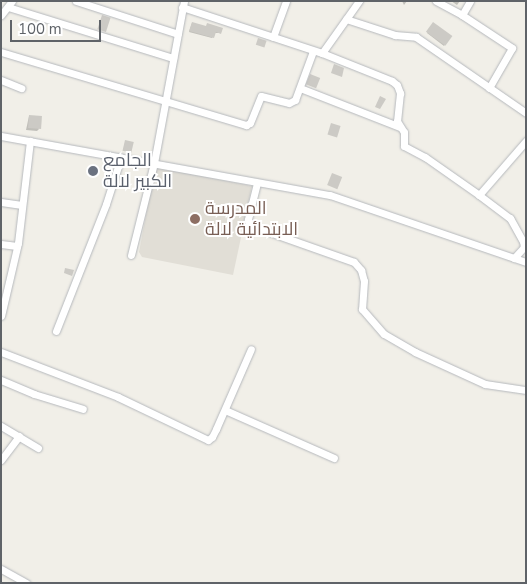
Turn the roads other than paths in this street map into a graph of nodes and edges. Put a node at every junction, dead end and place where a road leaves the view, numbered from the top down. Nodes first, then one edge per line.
1 (76, 1) edge
2 (286, 1) edge
3 (359, 1) edge
4 (436, 1) edge
5 (470, 1) edge
6 (10, 4) edge
7 (183, 4) edge
8 (1, 15) edge
9 (462, 15) junction
10 (346, 20) junction
11 (178, 34) junction
12 (273, 37) junction
13 (313, 51) junction
14 (1, 52) edge
15 (322, 53) junction
16 (173, 58) junction
17 (1, 80) edge
18 (21, 88) dead end
19 (300, 88) junction
20 (488, 88) junction
21 (164, 101) junction
22 (526, 113) edge
23 (400, 127) junction
24 (1, 136) edge
25 (30, 141) junction
26 (526, 141) edge
27 (121, 157) junction
28 (154, 163) junction
29 (257, 183) junction
30 (480, 194) junction
31 (1, 202) edge
32 (22, 205) junction
33 (1, 244) edge
34 (17, 246) junction
35 (131, 255) dead end
36 (514, 258) junction
37 (526, 262) edge
38 (1, 316) edge
39 (56, 332) dead end
40 (251, 349) dead end
41 (1, 352) edge
42 (1, 380) edge
43 (525, 389) edge
44 (83, 409) dead end
45 (225, 410) junction
46 (1, 426) edge
47 (19, 436) junction
48 (38, 448) dead end
49 (334, 458) dead end
50 (1, 460) edge
51 (1, 569) edge
52 (26, 583) edge

1 - 11 street
2 - 12 street
3 - 10 street
4 - 9 street
5 - 9 street
6 - 8 street
6 - 16 street
7 - 11 street
7 - 12 street
9 - 20 street
10 - 15 street
10 - 20 street
11 - 16 street
12 - 13 street
13 - 15 street
13 - 19 street
14 - 21 street
15 - 23 street
16 - 21 street
17 - 18 street
19 - 21 street
19 - 23 street
20 - 22 street
21 - 28 street
23 - 30 street
24 - 25 street
25 - 27 street
25 - 32 street
26 - 30 street
27 - 28 street
27 - 39 street
28 - 29 street
28 - 35 street
29 - 36 street
29 - 43 street
30 - 36 street
31 - 32 street
32 - 34 street
33 - 34 street
34 - 38 street
36 - 37 street
40 - 45 street
41 - 45 street
42 - 44 street
45 - 49 street
46 - 47 street
47 - 48 street
47 - 50 street
51 - 52 street

